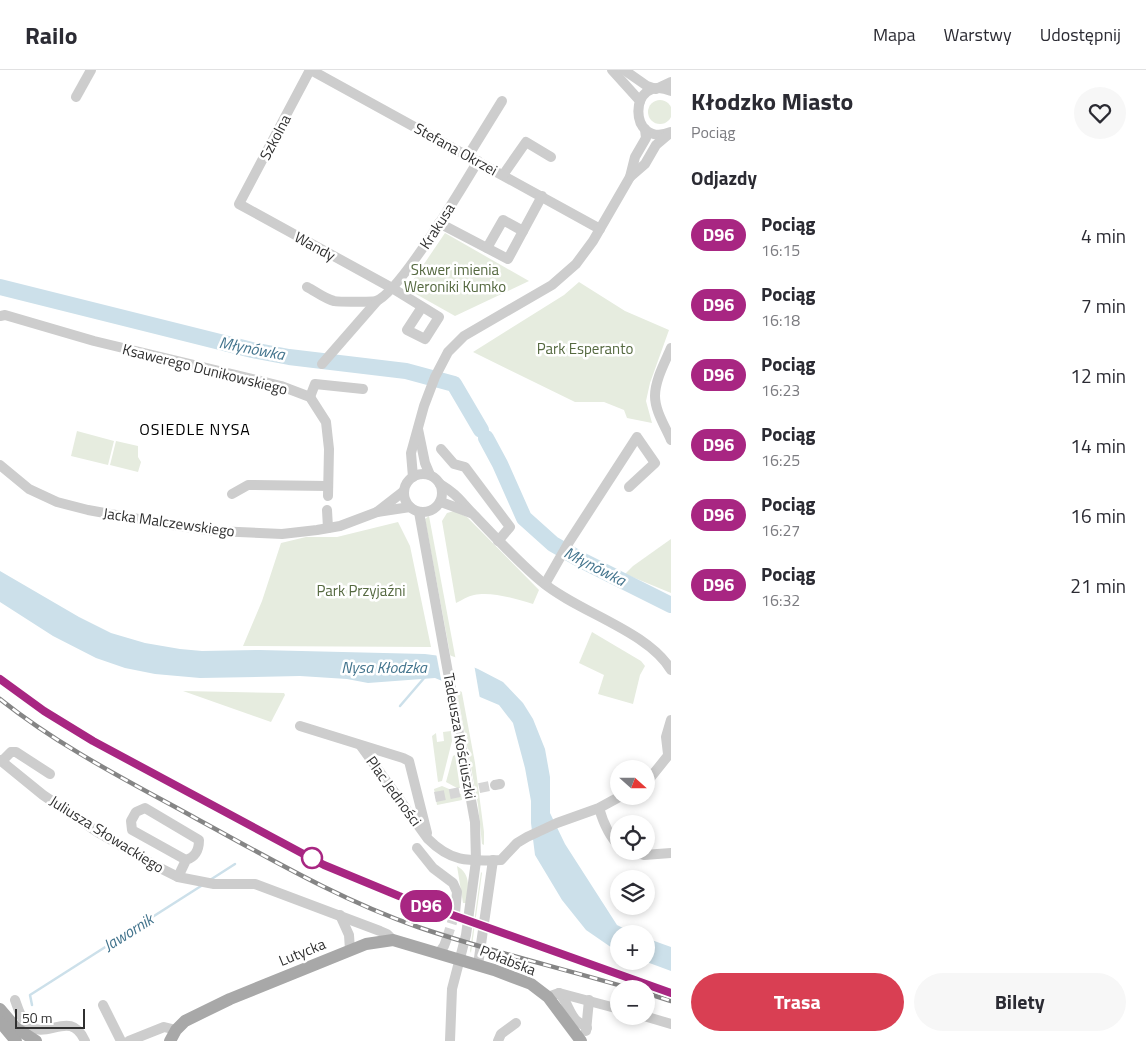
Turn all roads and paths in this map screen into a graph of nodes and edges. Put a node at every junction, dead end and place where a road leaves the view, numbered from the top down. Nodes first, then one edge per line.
1 (91, 70) edge
2 (311, 70) edge
3 (612, 70) edge
4 (624, 70) edge
5 (671, 82) edge
6 (656, 89) junction
7 (671, 91) edge
8 (76, 97) dead end
9 (640, 100) junction
10 (502, 101) dead end
11 (645, 129) junction
12 (671, 133) edge
13 (468, 156) junction
14 (551, 156) dead end
15 (478, 161) junction
16 (503, 175) junction
17 (630, 177) junction
18 (542, 196) junction
19 (239, 204) joint
20 (439, 223) junction
21 (600, 228) junction
22 (523, 231) junction
23 (487, 248) junction
24 (307, 287) dead end
25 (392, 288) junction
26 (376, 301) junction
27 (422, 307) dead end
28 (0, 316) edge
29 (671, 348) edge
30 (322, 364) dead end
31 (363, 389) dead end
32 (310, 397) junction
33 (418, 429) junction
34 (671, 440) edge
35 (441, 449) dead end
36 (0, 465) edge
37 (430, 475) junction
38 (413, 477) junction
39 (440, 484) junction
40 (629, 488) dead end
41 (404, 491) junction
42 (232, 494) dead end
43 (440, 502) junction
44 (327, 510) dead end
45 (414, 510) junction
46 (377, 512) junction
47 (472, 513) junction
48 (328, 528) junction
49 (498, 541) junction
50 (545, 584) junction
51 (671, 670) edge
52 (671, 720) edge
53 (300, 726) dead end
54 (361, 746) junction
55 (670, 754) edge
56 (1, 760) edge
57 (655, 773) edge
58 (50, 774) dead end
59 (610, 802) edge
60 (599, 808) junction
61 (610, 835) edge
62 (428, 839) junction
63 (416, 848) dead end
64 (671, 853) edge
65 (655, 854) edge
66 (186, 860) junction
67 (493, 860) junction
68 (476, 861) junction
69 (178, 877) junction
70 (455, 913) tunnel mouth
71 (340, 915) junction
72 (447, 938) tunnel mouth
73 (393, 940) junction
74 (350, 950) junction
75 (439, 953) junction
76 (460, 960) junction
77 (478, 965) junction
78 (558, 997) junction
79 (16, 1000) dead end
80 (589, 1000) junction
81 (103, 1005) dead end
82 (610, 1006) edge
83 (0, 1009) edge
84 (655, 1019) edge
85 (0, 1022) edge
86 (516, 1023) dead end
87 (671, 1024) edge
88 (585, 1026) junction
89 (173, 1035) edge
90 (16, 1041) edge
91 (37, 1041) edge
92 (47, 1041) edge
93 (85, 1041) edge
94 (121, 1041) edge
95 (129, 1041) edge
96 (450, 1041) edge
97 (498, 1041) edge
98 (581, 1041) edge
99 (585, 1041) edge

1 - 8 street
2 - 13 street, Stefana Okrzei
2 - 19 street, Szkolna
3 - 9 street
4 - 6 street
5 - 6 street
6 - 7 street
6 - 9 street
9 - 11 street
10 - 13 street
11 - 12 street
11 - 17 street
12 - 17 street
13 - 15 street, Stefana Okrzei
14 - 16 street
15 - 16 street, Stefana Okrzei
15 - 20 street, Krakusa
16 - 18 street, Stefana Okrzei
17 - 21 street
18 - 21 street, Stefana Okrzei
18 - 22 street
19 - 25 street, Wandy
20 - 23 street
20 - 25 street, Krakusa
21 - 33 street
22 - 23 street
22 - 23 street
24 - 26 street
25 - 26 street, Krakusa
25 - 27 street, Wandy
26 - 30 street, Krakusa
28 - 32 street, Ksawerego Dunikowskiego
29 - 34 street
31 - 32 street
32 - 42 street
33 - 37 street
33 - 38 street
35 - 49 street
36 - 48 street, Jacka Malczewskiego
37 - 38 street
37 - 39 street
38 - 41 street
39 - 43 street
39 - 47 street
40 - 50 street
41 - 45 street
41 - 46 street, Jacka Malczewskiego
43 - 45 street
43 - 47 street
44 - 48 street
45 - 46 street, Jacka Malczewskiego
45 - 68 street, Tadeusza Kościuszki
46 - 48 street, Jacka Malczewskiego
47 - 49 street
49 - 50 street
50 - 51 street
52 - 55 street
53 - 54 street, Plac Jedności
54 - 62 street, Plac Jedności
54 - 62 street
55 - 57 street
56 - 58 street
56 - 69 street, Juliusza Słowackiego
59 - 60 street
60 - 61 street
60 - 67 street
62 - 68 street, Plac Jedności
63 - 70 street
64 - 65 street
66 - 66 street
66 - 69 street
67 - 68 street
67 - 77 street
68 - 76 street, Tadeusza Kościuszki
69 - 71 street, Juliusza Słowackiego
71 - 73 street, Juliusza Słowackiego
71 - 74 street
72 - 75 street
73 - 74 main road, Lutycka
73 - 75 main road, Lutycka
74 - 89 main road, Lutycka
75 - 76 main road, Lutycka
76 - 77 main road, Połabska
76 - 96 street, Tadeusza Kościuszki
77 - 78 main road, Połabska
78 - 80 street
78 - 88 street
78 - 98 main road, Połabska
79 - 93 street
80 - 82 street
80 - 88 street
81 - 94 street
83 - 91 main road
84 - 87 street
85 - 90 main road
86 - 97 street
88 - 99 street
89 - 95 street
91 - 92 main road

